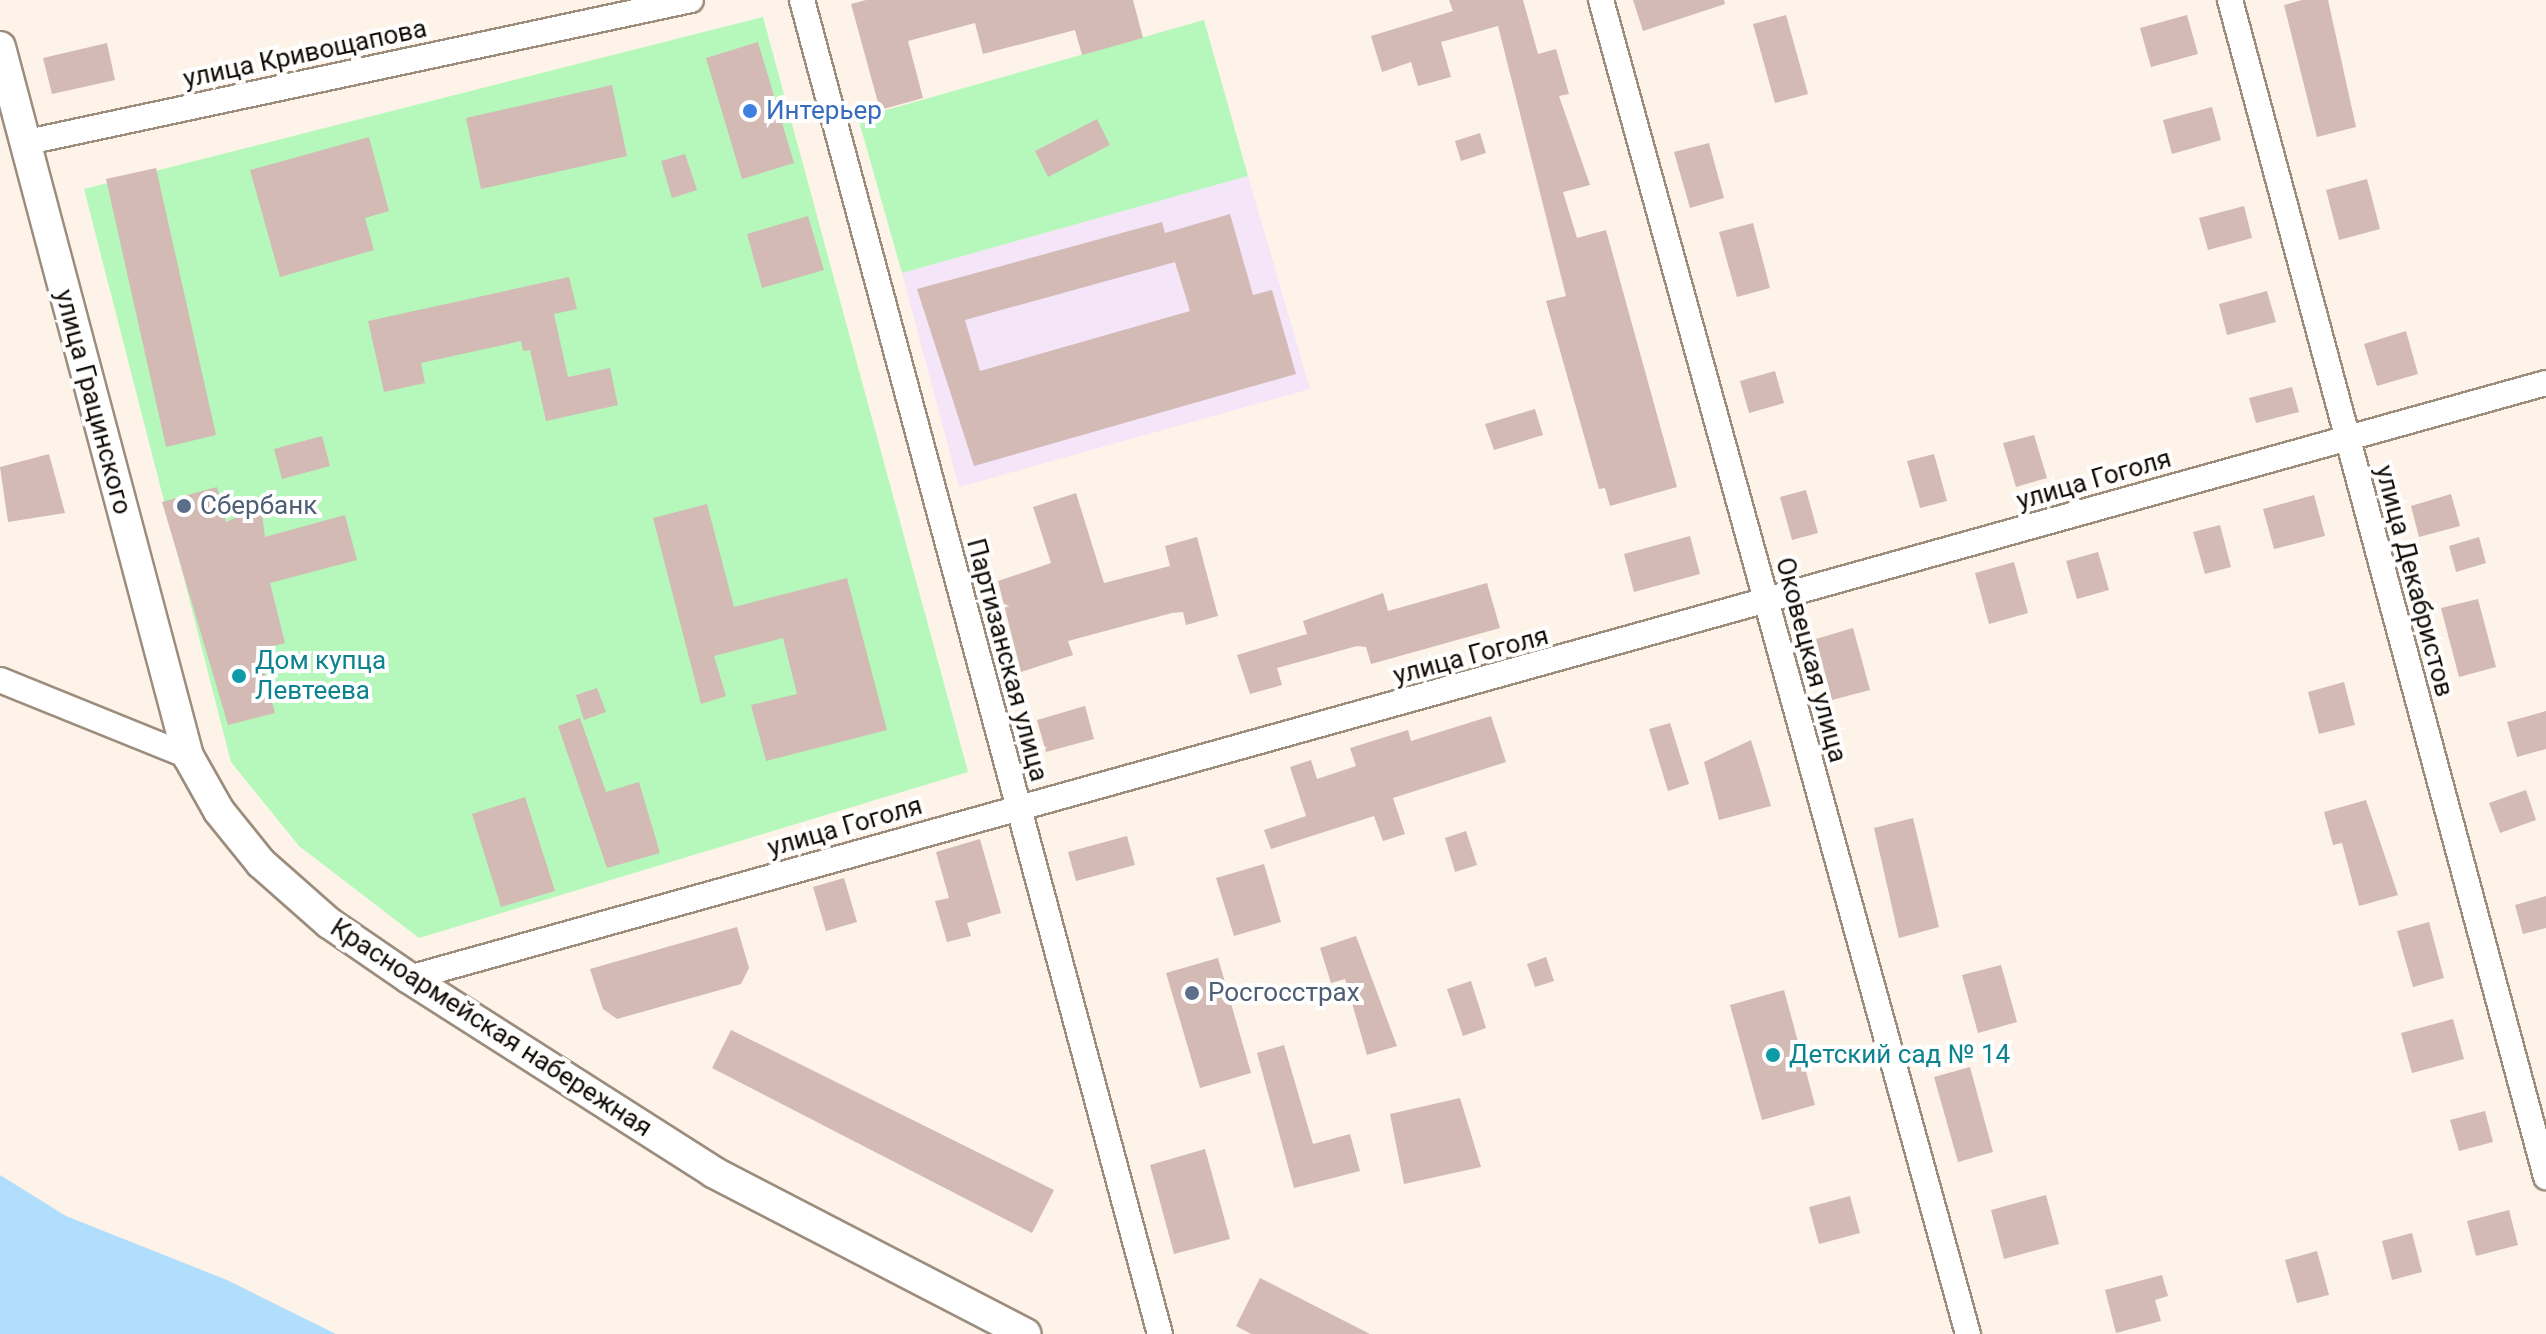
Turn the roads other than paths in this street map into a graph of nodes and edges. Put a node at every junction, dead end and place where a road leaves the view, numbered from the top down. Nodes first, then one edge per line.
1 (691, 0) edge
2 (802, 0) edge
3 (1601, 0) edge
4 (2230, 0) edge
5 (0, 47) edge
6 (23, 143) junction
7 (2546, 383) edge
8 (2345, 436) junction
9 (1767, 605) junction
10 (0, 680) edge
11 (188, 756) junction
12 (1018, 807) junction
13 (409, 978) junction
14 (2546, 1177) edge
15 (1025, 1334) edge
16 (1160, 1334) edge
17 (1968, 1334) edge

1 - 6 street, улица Кривощапова
2 - 12 street, Партизанская улица
3 - 9 street, Оковецкая улица
4 - 8 street, улица Декабристов
5 - 6 street, улица Грацинского
6 - 11 street, улица Грацинского
7 - 8 street, улица Гоголя
8 - 9 street, улица Гоголя
8 - 14 street, улица Декабристов
9 - 12 street, улица Гоголя
9 - 17 street, Оковецкая улица
10 - 11 street
11 - 13 street, Красноармейская набережная
12 - 13 street, улица Гоголя
12 - 16 street, Партизанская улица
13 - 15 street, Красноармейская набережная

